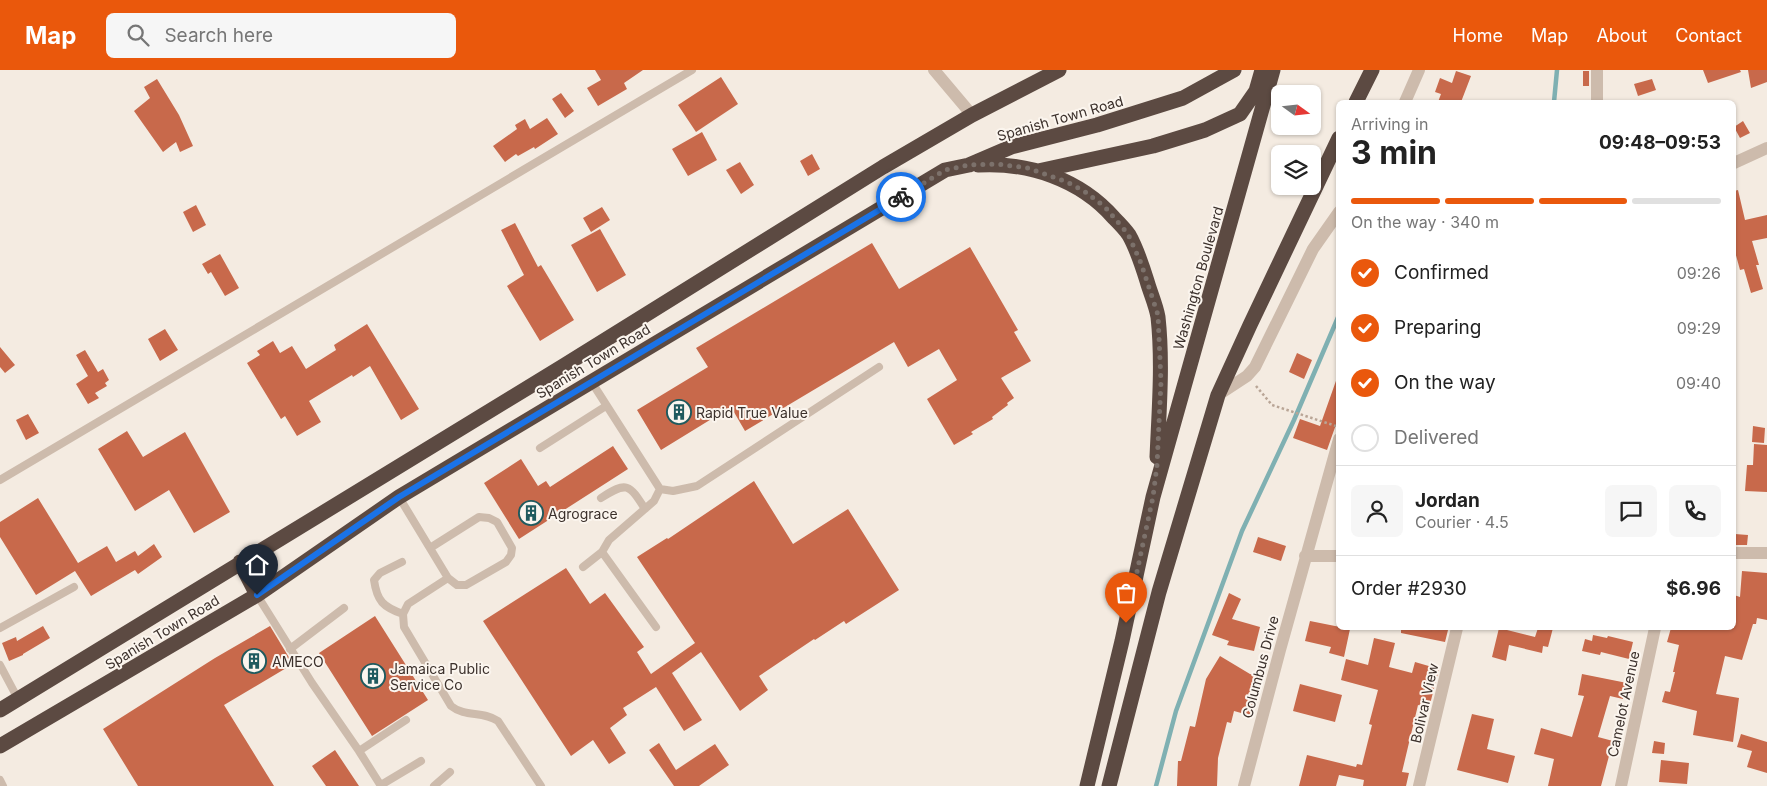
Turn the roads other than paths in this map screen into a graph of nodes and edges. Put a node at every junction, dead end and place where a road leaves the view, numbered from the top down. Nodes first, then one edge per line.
1 (692, 70) edge
2 (934, 70) edge
3 (1059, 70) edge
4 (1234, 70) edge
5 (1262, 70) edge
6 (1273, 70) edge
7 (1372, 70) edge
8 (1419, 70) edge
9 (1597, 70) edge
10 (1357, 100) edge
11 (1406, 100) edge
12 (1597, 100) edge
13 (972, 115) junction
14 (1336, 144) edge
15 (1767, 148) edge
16 (1736, 162) edge
17 (969, 165) junction
18 (1038, 171) junction
19 (1336, 216) edge
20 (565, 366) junction
21 (879, 366) dead end
22 (591, 381) junction
23 (577, 390) junction
24 (1218, 395) junction
25 (606, 406) junction
26 (540, 448) dead end
27 (1336, 449) edge
28 (0, 480) edge
29 (660, 489) junction
30 (399, 497) junction
31 (1153, 497) junction
32 (601, 498) dead end
33 (645, 508) junction
34 (430, 548) junction
35 (602, 552) junction
36 (1736, 553) edge
37 (1767, 553) edge
38 (1305, 556) junction
39 (1336, 556) edge
40 (240, 562) junction
41 (402, 562) dead end
42 (583, 567) dead end
43 (448, 578) junction
44 (74, 587) dead end
45 (257, 595) junction
46 (344, 608) dead end
47 (403, 614) junction
48 (656, 627) dead end
49 (0, 628) edge
50 (1457, 630) edge
51 (1655, 630) edge
52 (290, 649) junction
53 (0, 665) edge
54 (18, 699) junction
55 (0, 710) edge
56 (406, 720) dead end
57 (0, 746) edge
58 (359, 751) junction
59 (421, 761) dead end
60 (450, 772) dead end
61 (0, 780) edge
62 (381, 785) edge
63 (3, 786) edge
64 (434, 786) edge
65 (541, 786) edge
66 (1087, 786) edge
67 (1109, 786) edge
68 (1244, 786) edge
69 (1419, 786) edge
70 (1621, 786) edge

1 - 28 lane
2 - 13 street
3 - 13 highway, Spanish Town Road
4 - 17 highway, Spanish Town Road
5 - 18 highway
6 - 31 highway, Washington Boulevard
7 - 10 highway
8 - 11 street
9 - 12 street
13 - 20 highway, Spanish Town Road
14 - 24 highway
15 - 16 street
17 - 18 highway
17 - 22 highway, Spanish Town Road
18 - 31 highway
19 - 24 street
20 - 23 highway
20 - 40 highway, Spanish Town Road
21 - 29 lane
22 - 23 highway, Spanish Town Road
22 - 25 lane
23 - 30 highway, Spanish Town Road
24 - 67 highway
25 - 26 lane
25 - 29 lane
27 - 38 street, Columbus Drive
29 - 33 lane
30 - 34 lane
30 - 45 highway, Spanish Town Road
31 - 66 highway, Washington Boulevard
32 - 33 lane
33 - 35 lane
34 - 43 lane
34 - 43 lane
35 - 42 lane
35 - 48 lane
36 - 37 street
38 - 39 street
38 - 68 street, Columbus Drive
40 - 45 highway
40 - 54 highway, Spanish Town Road
41 - 47 lane
43 - 47 lane
44 - 49 lane
45 - 52 lane
45 - 57 highway, Spanish Town Road
46 - 52 lane
47 - 65 lane
50 - 69 street, Bolivar View
51 - 70 street, Camelot Avenue
52 - 58 lane
53 - 54 lane
54 - 55 highway, Spanish Town Road
56 - 58 lane
58 - 62 lane
59 - 62 lane
60 - 64 lane
61 - 63 lane

